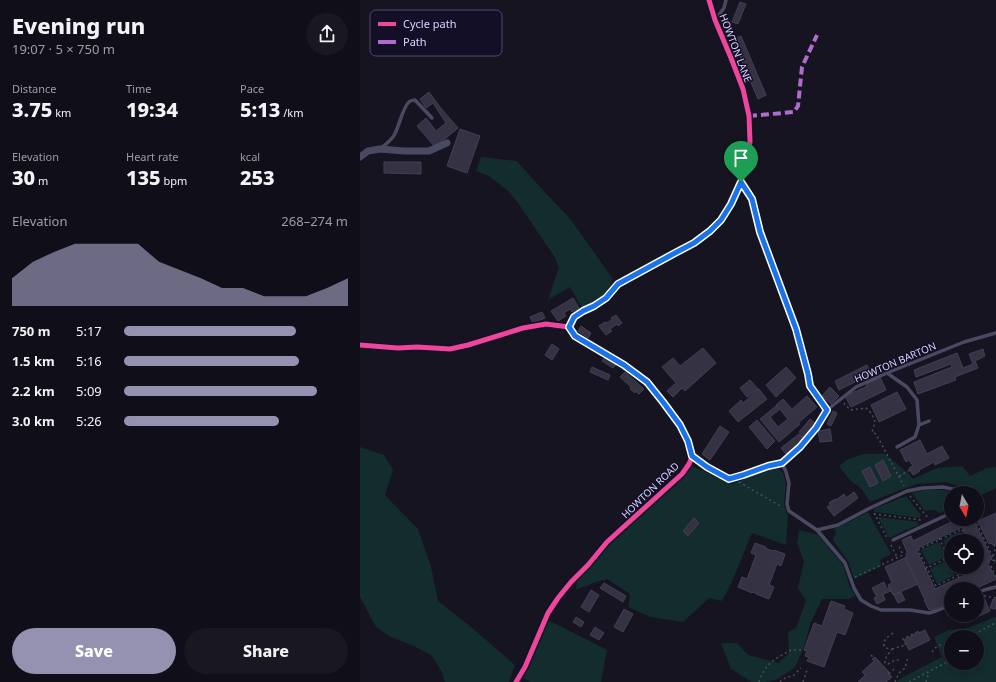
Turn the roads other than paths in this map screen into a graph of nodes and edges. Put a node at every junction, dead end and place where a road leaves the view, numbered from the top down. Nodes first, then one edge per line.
1 (709, 0) edge
2 (726, 0) edge
3 (715, 20) junction
4 (432, 118) dead end
5 (447, 143) dead end
6 (380, 148) junction
7 (360, 157) edge
8 (741, 182) junction
9 (569, 327) junction
10 (996, 333) edge
11 (360, 345) edge
12 (887, 373) junction
13 (827, 410) junction
14 (929, 421) dead end
15 (919, 425) junction
16 (897, 447) dead end
17 (692, 456) junction
18 (782, 463) junction
19 (944, 487) edge
20 (944, 516) edge
21 (817, 530) junction
22 (894, 539) road end
23 (996, 587) edge
24 (984, 590) edge
25 (944, 608) edge
26 (516, 682) edge

1 - 3 street, HOWTON LANE
2 - 3 lane
3 - 8 street, HOWTON LANE
4 - 6 lane
5 - 6 street
6 - 7 street
8 - 9 street, HOWTON LANE
8 - 13 lane
9 - 11 street
9 - 17 street
10 - 12 lane, HOWTON BARTON
12 - 13 lane, HOWTON BARTON
12 - 15 lane
13 - 18 lane, HOWTON BARTON
14 - 15 lane
15 - 16 lane
17 - 18 lane
17 - 26 street, HOWTON ROAD
18 - 21 lane
19 - 21 lane
20 - 22 lane
21 - 25 lane
23 - 24 lane

